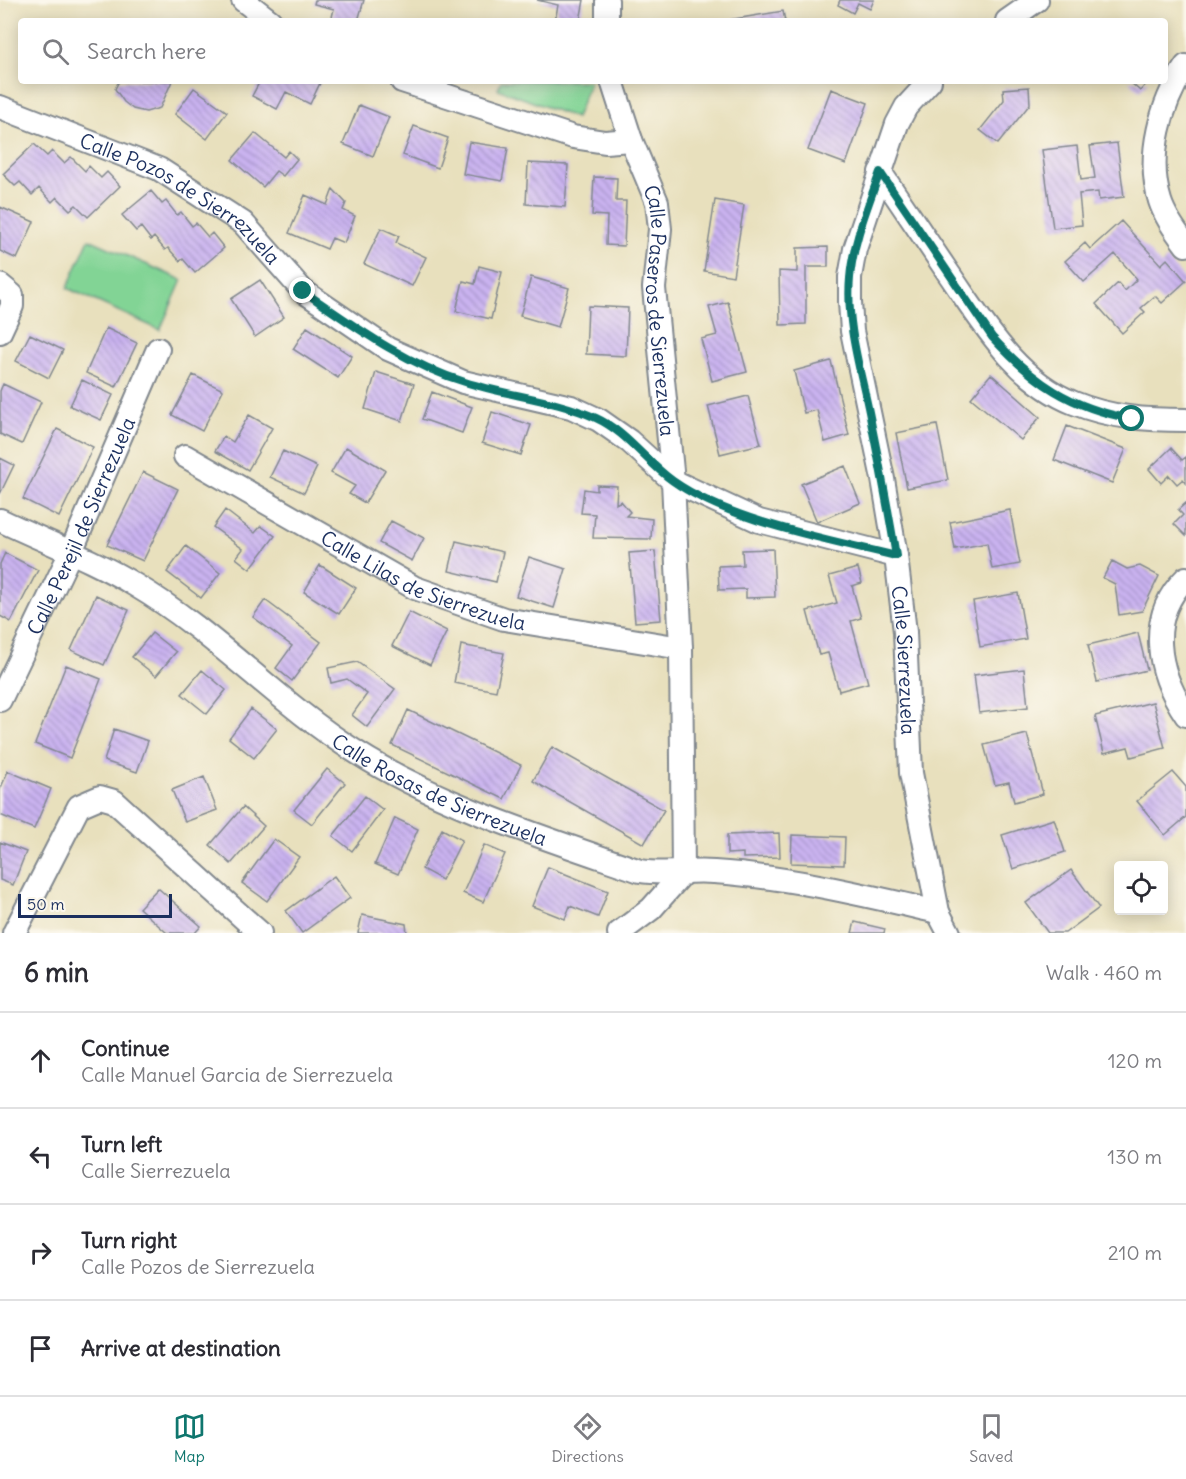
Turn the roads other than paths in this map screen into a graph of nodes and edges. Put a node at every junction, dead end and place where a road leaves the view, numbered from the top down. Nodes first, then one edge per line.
1 (243, 0) edge
2 (607, 0) edge
3 (1037, 0) edge
4 (266, 18) edge
5 (607, 18) edge
6 (1010, 18) edge
7 (1186, 66) edge
8 (411, 84) edge
9 (613, 84) edge
10 (927, 84) edge
11 (0, 107) edge
12 (631, 140) junction
13 (880, 172) junction
14 (1186, 245) edge
15 (0, 285) edge
16 (0, 332) edge
17 (158, 349) dead end
18 (1186, 420) edge
19 (185, 456) dead end
20 (673, 481) junction
21 (0, 520) edge
22 (70, 554) junction
23 (896, 556) junction
24 (1186, 578) edge
25 (681, 648) junction
26 (0, 699) edge
27 (1186, 715) edge
28 (683, 873) junction
29 (938, 912) junction
30 (14, 933) edge
31 (260, 933) edge
32 (619, 933) edge
33 (949, 933) edge

1 - 4 street
2 - 5 street
3 - 6 street
7 - 14 street
8 - 12 street
9 - 12 street, Calle Paseros de Sierrezuela
10 - 13 street, Calle Sierrezuela
11 - 20 street, Calle Pozos de Sierrezuela
12 - 20 street, Calle Paseros de Sierrezuela
13 - 18 street
13 - 23 street, Calle Sierrezuela
15 - 16 street
17 - 22 street, Calle Perejil de Sierrezuela
19 - 25 street, Calle Lilas de Sierrezuela
20 - 23 street, Calle Pozos de Sierrezuela
20 - 25 street, Calle Paseros de Sierrezuela
21 - 22 street, Calle Rosas de Sierrezuela
22 - 26 street, Calle Perejil de Sierrezuela
22 - 28 street, Calle Rosas de Sierrezuela
23 - 29 street, Calle Sierrezuela
24 - 27 street
25 - 28 street, Calle Paseros de Sierrezuela
28 - 29 street, Calle Rosas de Sierrezuela
28 - 32 street
29 - 33 street, Calle Sierrezuela
30 - 31 street

